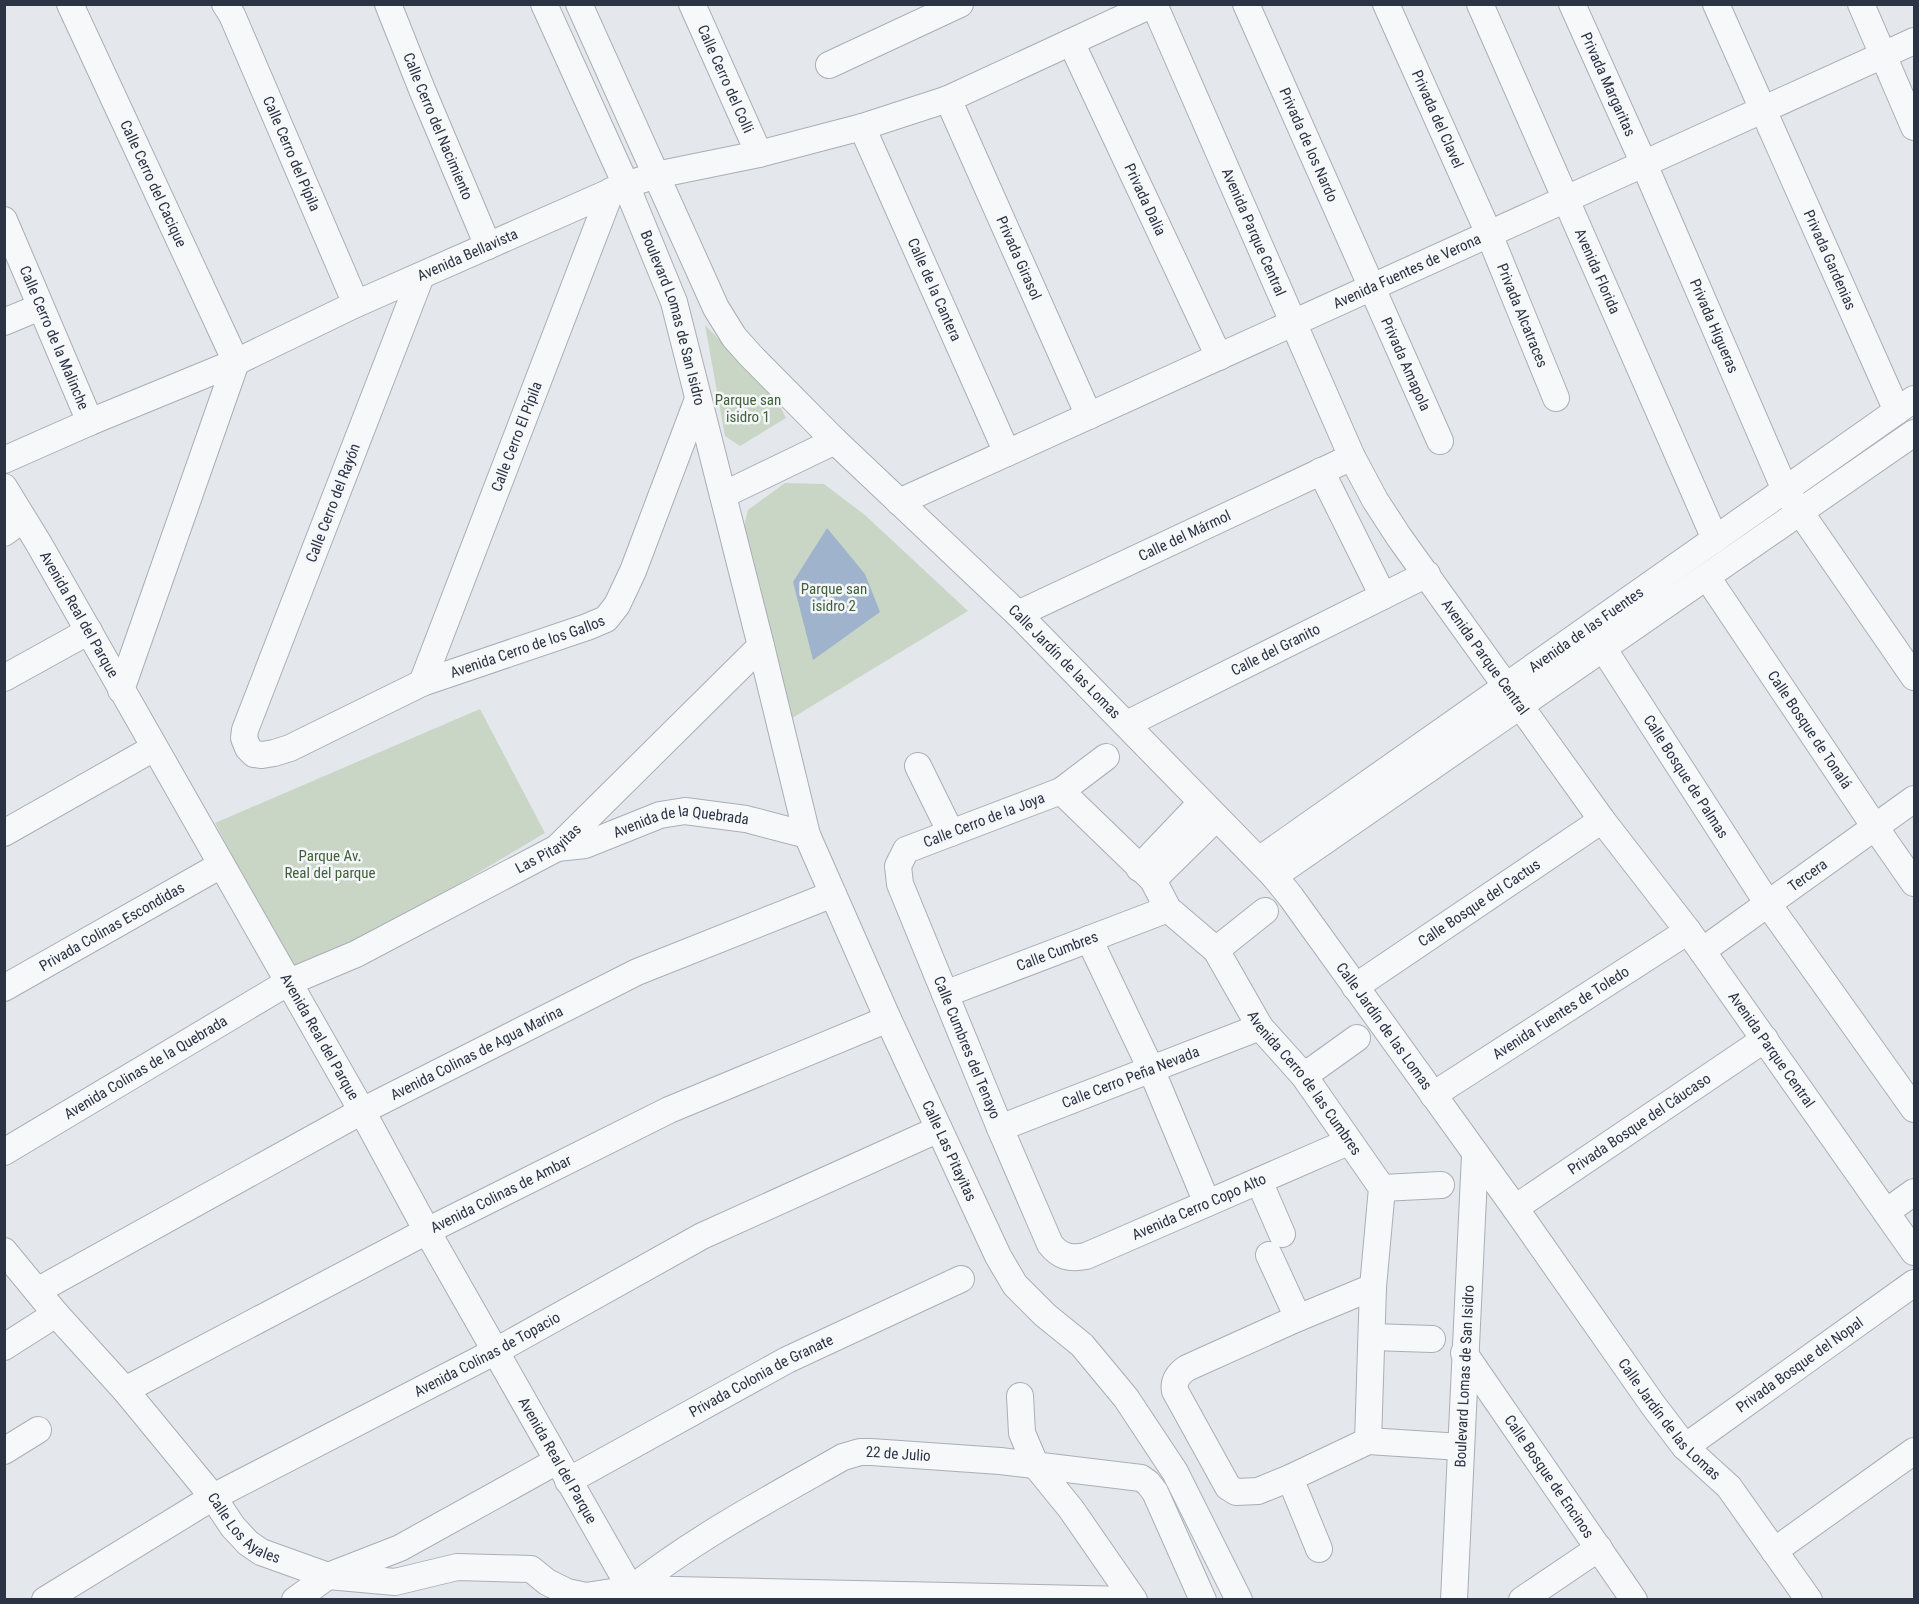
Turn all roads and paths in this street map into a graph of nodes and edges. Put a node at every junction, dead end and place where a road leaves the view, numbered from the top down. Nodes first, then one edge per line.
1 (70, 4) edge
2 (225, 4) edge
3 (388, 4) edge
4 (544, 4) edge
5 (579, 4) edge
6 (692, 4) edge
7 (1153, 4) edge
8 (1246, 4) edge
9 (1386, 4) edge
10 (1480, 4) edge
11 (1572, 4) edge
12 (1716, 4) edge
13 (1861, 4) edge
14 (944, 8) edge
15 (1914, 41) edge
16 (1071, 42) junction
17 (1884, 55) junction
18 (829, 65) dead end
19 (948, 99) junction
20 (1762, 110) junction
21 (862, 126) junction
22 (1914, 127) edge
23 (759, 154) junction
24 (1644, 164) junction
25 (656, 176) junction
26 (619, 188) junction
27 (1566, 199) junction
28 (4, 220) edge
29 (1489, 234) junction
30 (488, 246) junction
31 (420, 276) junction
32 (1370, 288) junction
33 (356, 304) junction
34 (40, 307) junction
35 (4, 322) edge
36 (1293, 323) junction
37 (1219, 357) junction
38 (236, 362) junction
39 (1556, 398) dead end
40 (698, 399) junction
41 (1906, 405) edge
42 (1089, 416) junction
43 (90, 422) junction
44 (1914, 433) edge
45 (835, 441) junction
46 (1440, 441) dead end
47 (1007, 453) junction
48 (1352, 457) junction
49 (4, 460) edge
50 (1321, 471) junction
51 (4, 488) edge
52 (1785, 490) junction
53 (723, 495) junction
54 (899, 502) junction
55 (1799, 513) junction
56 (14, 526) edge
57 (1715, 539) junction
58 (1427, 574) junction
59 (1707, 577) junction
60 (1383, 596) junction
61 (1018, 614) junction
62 (88, 631) junction
63 (761, 646) junction
64 (1603, 648) junction
65 (1914, 677) edge
66 (4, 678) edge
67 (422, 683) junction
68 (121, 690) junction
69 (1513, 696) junction
70 (1126, 724) junction
71 (245, 730) joint
72 (154, 748) junction
73 (1106, 757) dead end
74 (918, 766) dead end
75 (1061, 791) junction
76 (1914, 799) edge
77 (1208, 810) junction
78 (1602, 820) junction
79 (1875, 827) junction
80 (4, 833) edge
81 (951, 833) junction
82 (807, 835) junction
83 (558, 848) junction
84 (906, 849) joint
85 (220, 865) junction
86 (1267, 868) junction
87 (1146, 874) junction
88 (1914, 883) edge
89 (833, 894) junction
90 (1768, 903) junction
91 (1168, 909) junction
92 (1265, 911) dead end
93 (1089, 939) junction
94 (1695, 941) junction
95 (1216, 950) junction
96 (288, 983) junction
97 (1355, 987) junction
98 (4, 988) edge
99 (945, 994) junction
100 (888, 1019) junction
101 (1260, 1027) junction
102 (1357, 1038) dead end
103 (1765, 1040) junction
104 (1150, 1070) junction
105 (1304, 1076) junction
106 (1433, 1095) junction
107 (1914, 1110) edge
108 (362, 1111) junction
109 (1000, 1128) junction
110 (939, 1129) junction
111 (1348, 1142) junction
112 (4, 1152) edge
113 (1475, 1155) junction
114 (1259, 1181) junction
115 (1441, 1185) dead end
116 (1382, 1188) junction
117 (1914, 1192) edge
118 (1207, 1203) junction
119 (1515, 1208) junction
120 (1886, 1212) junction
121 (427, 1231) junction
122 (1282, 1234) dead end
123 (1050, 1244) joint
124 (4, 1251) edge
125 (1914, 1252) edge
126 (1269, 1256) dead end
127 (961, 1280) dead end
128 (1914, 1283) edge
129 (1373, 1287) junction
130 (37, 1291) junction
131 (56, 1314) junction
132 (1298, 1318) junction
133 (1372, 1337) junction
134 (1432, 1339) dead end
135 (4, 1347) edge
136 (496, 1352) junction
137 (1464, 1353) junction
138 (125, 1390) junction
139 (1020, 1396) dead end
140 (38, 1430) dead end
141 (1368, 1441) junction
142 (1461, 1447) junction
143 (1685, 1447) junction
144 (4, 1451) edge
145 (1914, 1452) edge
146 (1036, 1466) junction
147 (563, 1471) junction
148 (1290, 1478) junction
149 (213, 1497) junction
150 (1599, 1548) junction
151 (1319, 1549) dead end
152 (1774, 1551) junction
153 (328, 1576) junction
154 (634, 1594) edge
155 (583, 1598) edge
156 (45, 1599) edge
157 (295, 1599) edge
158 (1129, 1599) edge
159 (1134, 1599) edge
160 (1203, 1599) edge
161 (1239, 1599) edge
162 (1454, 1599) edge
163 (1522, 1599) edge
164 (1634, 1599) edge
165 (1809, 1599) edge

1 - 38 street, Calle Cerro del Cacique
2 - 33 street, Calle Cerro del Pípila
3 - 30 street, Calle Cerro del Nacimiento
4 - 26 street, Boulevard Lomas de San Isidro
5 - 25 street
6 - 23 street, Calle Cerro del Colli
7 - 16 street, Avenida Bellavista
7 - 36 street, Avenida Parque Central
8 - 32 street, Privada de los Nardo
9 - 29 street, Privada del Clavel
10 - 27 street, Avenida Florida
11 - 24 street, Privada Margaritas
12 - 20 street, Privada Gardenias
13 - 17 street
14 - 18 street
15 - 17 street, Avenida Fuentes de Verona
16 - 19 street, Avenida Bellavista
16 - 37 street, Privada Dalia
17 - 20 street, Avenida Fuentes de Verona
17 - 22 street
19 - 21 street, Avenida Bellavista
19 - 42 street, Privada Girasol
20 - 24 street, Avenida Fuentes de Verona
20 - 41 street, Privada Gardenias
21 - 23 street, Avenida Bellavista
21 - 47 street, Calle de la Cantera
23 - 25 street, Avenida Bellavista
24 - 27 street, Avenida Fuentes de Verona
24 - 52 street, Privada Higueras
25 - 26 street, Avenida Bellavista
25 - 45 street
26 - 30 street, Avenida Bellavista
26 - 40 street, Boulevard Lomas de San Isidro
26 - 67 street, Calle Cerro El Pípila
27 - 29 street, Avenida Fuentes de Verona
27 - 57 street, Avenida Florida
28 - 34 street, Calle Cerro de la Malinche
29 - 32 street, Avenida Fuentes de Verona
29 - 39 street, Privada Alcatraces
30 - 31 street, Avenida Bellavista
31 - 33 street, Avenida Bellavista
31 - 71 street, Calle Cerro del Rayón
32 - 36 street, Avenida Fuentes de Verona
32 - 46 street, Privada Amapola
33 - 38 street, Avenida Bellavista
34 - 35 street
34 - 43 street, Calle Cerro de la Malinche
36 - 37 street, Avenida Fuentes de Verona
36 - 48 street, Avenida Parque Central
37 - 42 street, Avenida Fuentes de Verona
38 - 43 street, Avenida Bellavista
38 - 68 street
40 - 53 street, Boulevard Lomas de San Isidro
40 - 67 street, Avenida Cerro de los Gallos
41 - 52 street, Avenida de las Fuentes
42 - 47 street, Avenida Fuentes de Verona
43 - 49 street, Avenida Bellavista
44 - 55 street, Avenida de las Fuentes
45 - 53 street
45 - 54 street
47 - 54 street, Avenida Fuentes de Verona
48 - 50 street, Calle del Mármol
48 - 58 street, Avenida Parque Central
50 - 60 street
50 - 61 street, Calle del Mármol
51 - 56 street, Avenida Real del Parque
52 - 55 street, Privada Higueras
52 - 57 street, Avenida de las Fuentes
53 - 63 street, Boulevard Lomas de San Isidro
54 - 61 street, Calle Jardín de las Lomas
55 - 59 street, Avenida de las Fuentes
55 - 65 street, Privada Higueras
56 - 62 street, Avenida Real del Parque
57 - 69 street, Avenida de las Fuentes
58 - 60 street, Calle del Granito
58 - 69 street, Avenida Parque Central
59 - 64 street, Avenida de las Fuentes
59 - 79 street, Calle Bosque de Tonalá
60 - 70 street, Calle del Granito
61 - 70 street, Calle Jardín de las Lomas
62 - 66 street
62 - 68 street, Avenida Real del Parque
63 - 82 street, Calle Las Pitayitas
63 - 83 street, Las Pitayitas
64 - 69 street, Avenida de las Fuentes
64 - 90 street, Calle Bosque de Palmas
67 - 71 street, Avenida Cerro de los Gallos
68 - 72 street, Avenida Real del Parque
69 - 78 street, Avenida Parque Central
69 - 86 street, Avenida de las Fuentes
70 - 77 street, Calle Jardín de las Lomas
72 - 80 street
72 - 85 street, Avenida Real del Parque
73 - 75 street, Calle Cerro de la Joya
74 - 81 street
75 - 81 street, Calle Cerro de la Joya
75 - 87 street, Avenida Cerro de las Cumbres
76 - 79 street, Tercera
77 - 86 street, Calle Jardín de las Lomas
77 - 87 street
78 - 94 street, Avenida Parque Central
78 - 97 street, Calle Bosque del Cactus
79 - 88 street, Calle Bosque de Tonalá
79 - 90 street, Tercera
81 - 84 street, Calle Cerro de la Joya
82 - 83 street, Avenida de la Quebrada
82 - 89 street, Calle Las Pitayitas
83 - 96 street, Las Pitayitas
84 - 99 street, Calle Cumbres del Tenayo
85 - 96 street, Avenida Real del Parque
85 - 98 street, Privada Colinas Escondidas
86 - 97 street, Calle Jardín de las Lomas
87 - 91 street, Avenida Cerro de las Cumbres
89 - 100 street, Calle Las Pitayitas
89 - 108 street, Avenida Colinas de Agua Marina
90 - 94 street, Tercera
90 - 107 street, Calle Bosque de Palmas
91 - 93 street, Calle Cumbres
91 - 95 street, Avenida Cerro de las Cumbres
92 - 95 street
93 - 99 street, Calle Cumbres
93 - 104 street
94 - 103 street, Avenida Parque Central
94 - 106 street, Avenida Fuentes de Toledo
95 - 101 street, Avenida Cerro de las Cumbres
96 - 108 street, Avenida Real del Parque
96 - 112 street, Avenida Colinas de la Quebrada
97 - 106 street, Calle Jardín de las Lomas
99 - 109 street, Calle Cumbres del Tenayo
100 - 110 street, Calle Las Pitayitas
100 - 121 street, Avenida Colinas de Ambar
101 - 104 street, Calle Cerro Peña Nevada
101 - 105 street, Avenida Cerro de las Cumbres
102 - 105 street
103 - 119 street, Privada Bosque del Cáucaso
103 - 120 street, Avenida Parque Central
104 - 109 street, Calle Cerro Peña Nevada
104 - 118 street
105 - 111 street, Avenida Cerro de las Cumbres
106 - 113 street, Calle Jardín de las Lomas
108 - 121 street, Avenida Real del Parque
108 - 130 street, Avenida Colinas de Agua Marina
109 - 123 street, Calle Cumbres del Tenayo
110 - 136 street, Avenida Colinas de Topacio
110 - 161 street, Calle Las Pitayitas
111 - 114 street, Avenida Cerro Copo Alto
111 - 116 street, Avenida Cerro de las Cumbres
113 - 119 street, Calle Jardín de las Lomas
113 - 137 street, Boulevard Lomas de San Isidro
114 - 118 street, Avenida Cerro Copo Alto
114 - 122 street
115 - 116 street
116 - 129 street
117 - 120 street
118 - 123 street, Avenida Cerro Copo Alto
119 - 143 street, Calle Jardín de las Lomas
120 - 125 street, Avenida Parque Central
121 - 136 street, Avenida Real del Parque
121 - 138 street, Avenida Colinas de Ambar
124 - 130 street, Calle Los Ayales
126 - 132 street
127 - 147 street, Privada Colonia de Granate
128 - 143 street, Privada Bosque del Nopal
129 - 132 street
129 - 133 street
130 - 131 street, Calle Los Ayales
131 - 135 street
131 - 138 street, Calle Los Ayales
132 - 148 street
133 - 134 street
133 - 141 street
136 - 147 street, Avenida Real del Parque
136 - 149 street, Avenida Colinas de Topacio
137 - 142 street, Boulevard Lomas de San Isidro
137 - 150 street, Calle Bosque de Encinos
138 - 149 street, Calle Los Ayales
139 - 146 street
140 - 144 street
141 - 142 street
141 - 148 street
142 - 162 street, Boulevard Lomas de San Isidro
143 - 152 street, Calle Jardín de las Lomas
145 - 152 street
146 - 154 street, 22 de Julio
146 - 159 street
146 - 160 street, 22 de Julio
147 - 153 street, Privada Colonia de Granate
147 - 154 street, Avenida Real del Parque
148 - 151 street
149 - 153 street, Calle Los Ayales
149 - 156 street, Avenida Colinas de Topacio
150 - 163 street
150 - 164 street, Calle Bosque de Encinos
152 - 165 street, Calle Jardín de las Lomas
153 - 155 street, Calle Los Ayales
153 - 157 street, Privada Colonia de Granate
154 - 155 street
154 - 158 street

